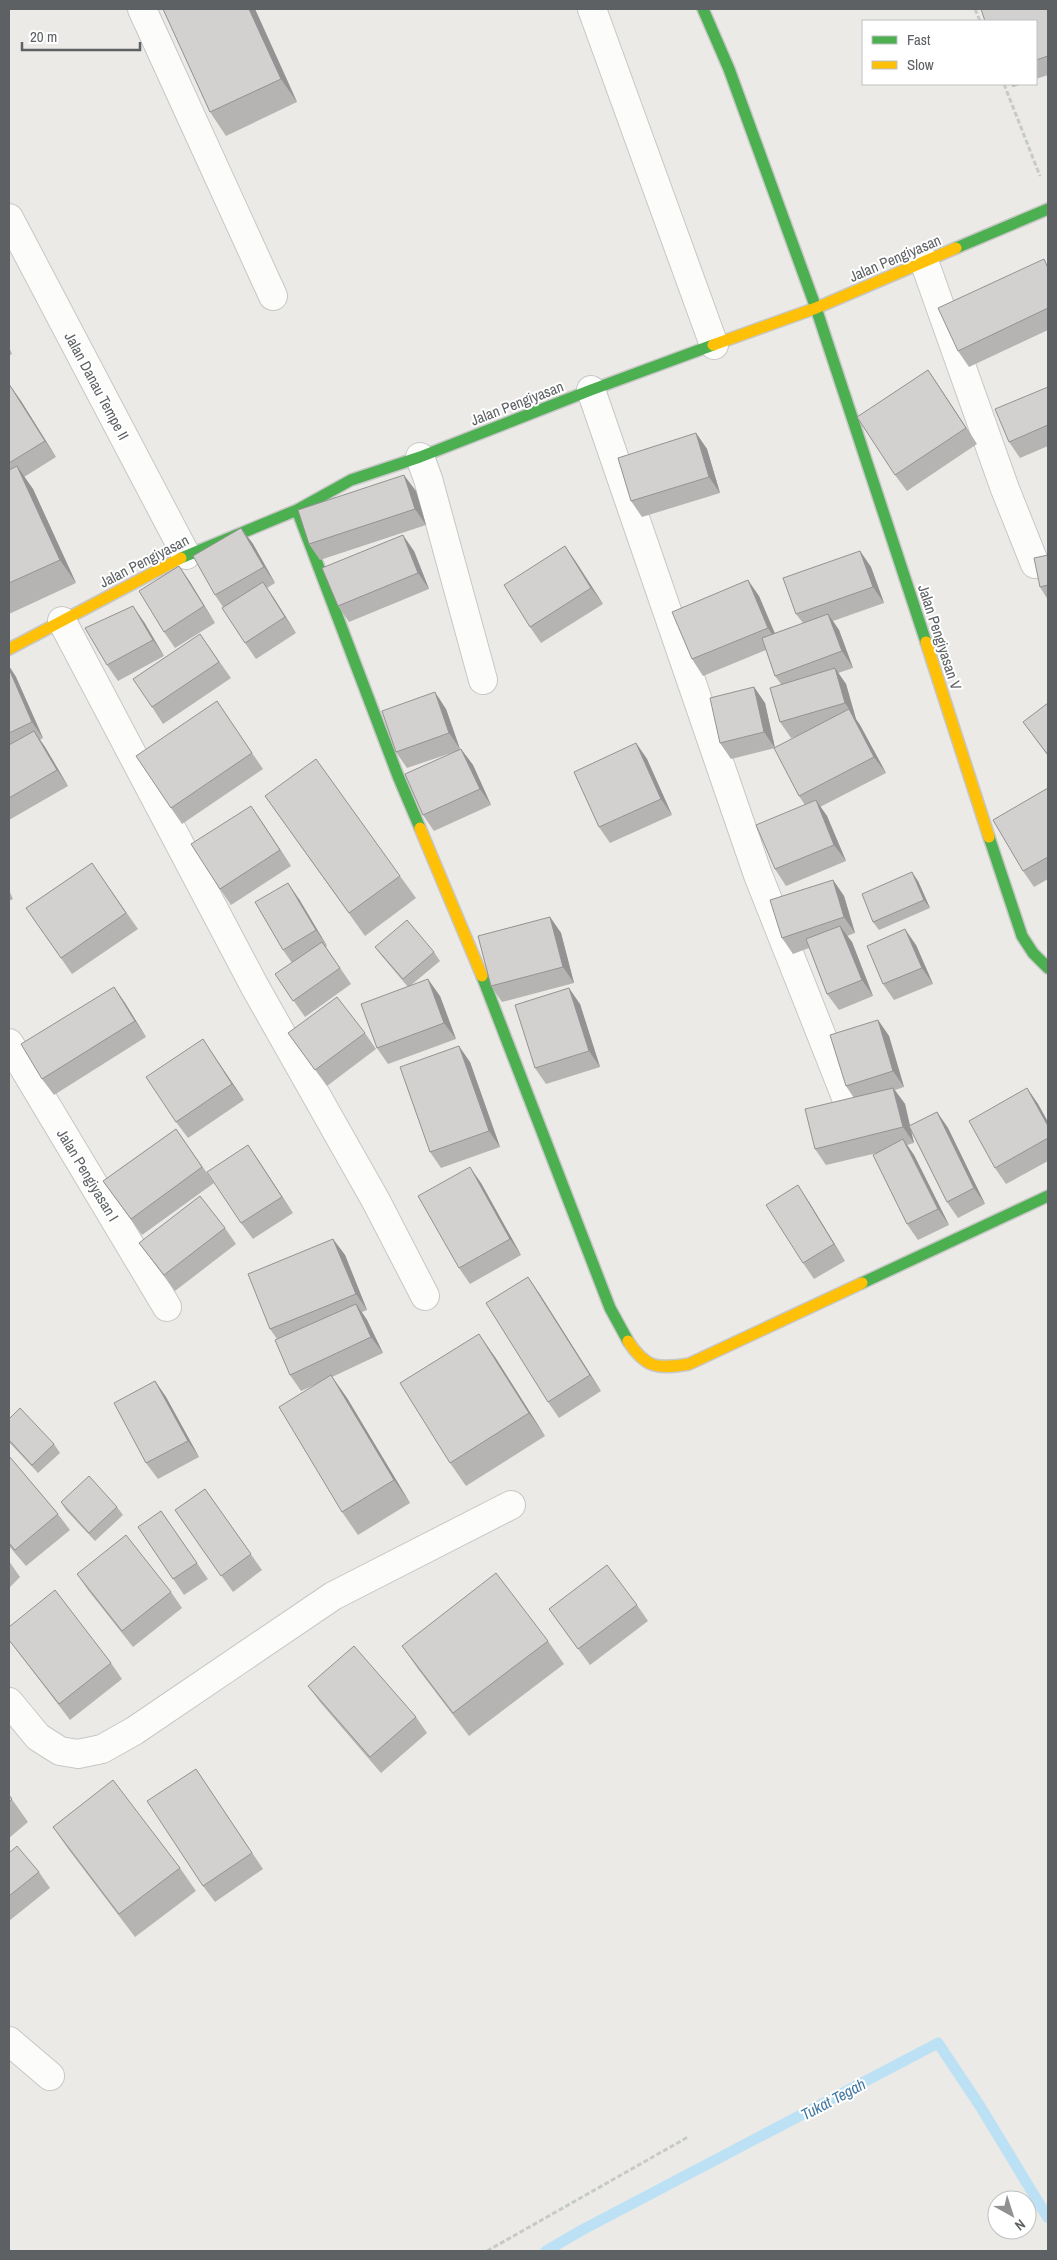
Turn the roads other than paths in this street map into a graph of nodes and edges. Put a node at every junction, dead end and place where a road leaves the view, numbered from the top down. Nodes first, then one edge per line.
1 (142, 9) edge
2 (592, 9) edge
3 (703, 9) edge
4 (1048, 209) edge
5 (9, 218) edge
6 (924, 261) junction
7 (273, 296) dead end
8 (816, 308) junction
9 (714, 345) junction
10 (591, 390) junction
11 (420, 456) junction
12 (297, 510) junction
13 (186, 555) junction
14 (1035, 564) edge
15 (62, 621) junction
16 (9, 649) edge
17 (483, 680) dead end
18 (1048, 968) edge
19 (9, 1043) edge
20 (853, 1115) edge
21 (1048, 1196) edge
22 (425, 1296) dead end
23 (167, 1307) dead end
24 (510, 1505) dead end
25 (9, 1702) edge
26 (9, 2041) edge
27 (50, 2076) dead end

1 - 7 street
2 - 9 street
3 - 8 street, Jalan Pengiyasan V
4 - 6 street, Jalan Pengiyasan
5 - 13 street, Jalan Danau Tempe II
6 - 8 street, Jalan Pengiyasan
6 - 14 street
8 - 9 street, Jalan Pengiyasan
8 - 18 street, Jalan Pengiyasan V
9 - 10 street, Jalan Pengiyasan
10 - 11 street, Jalan Pengiyasan
10 - 20 street
11 - 12 street, Jalan Pengiyasan
11 - 17 street
12 - 13 street, Jalan Pengiyasan
12 - 21 street
13 - 15 street, Jalan Pengiyasan
15 - 16 street, Jalan Pengiyasan
15 - 22 street
19 - 23 street, Jalan Pengiyasan I
24 - 25 street
26 - 27 street

